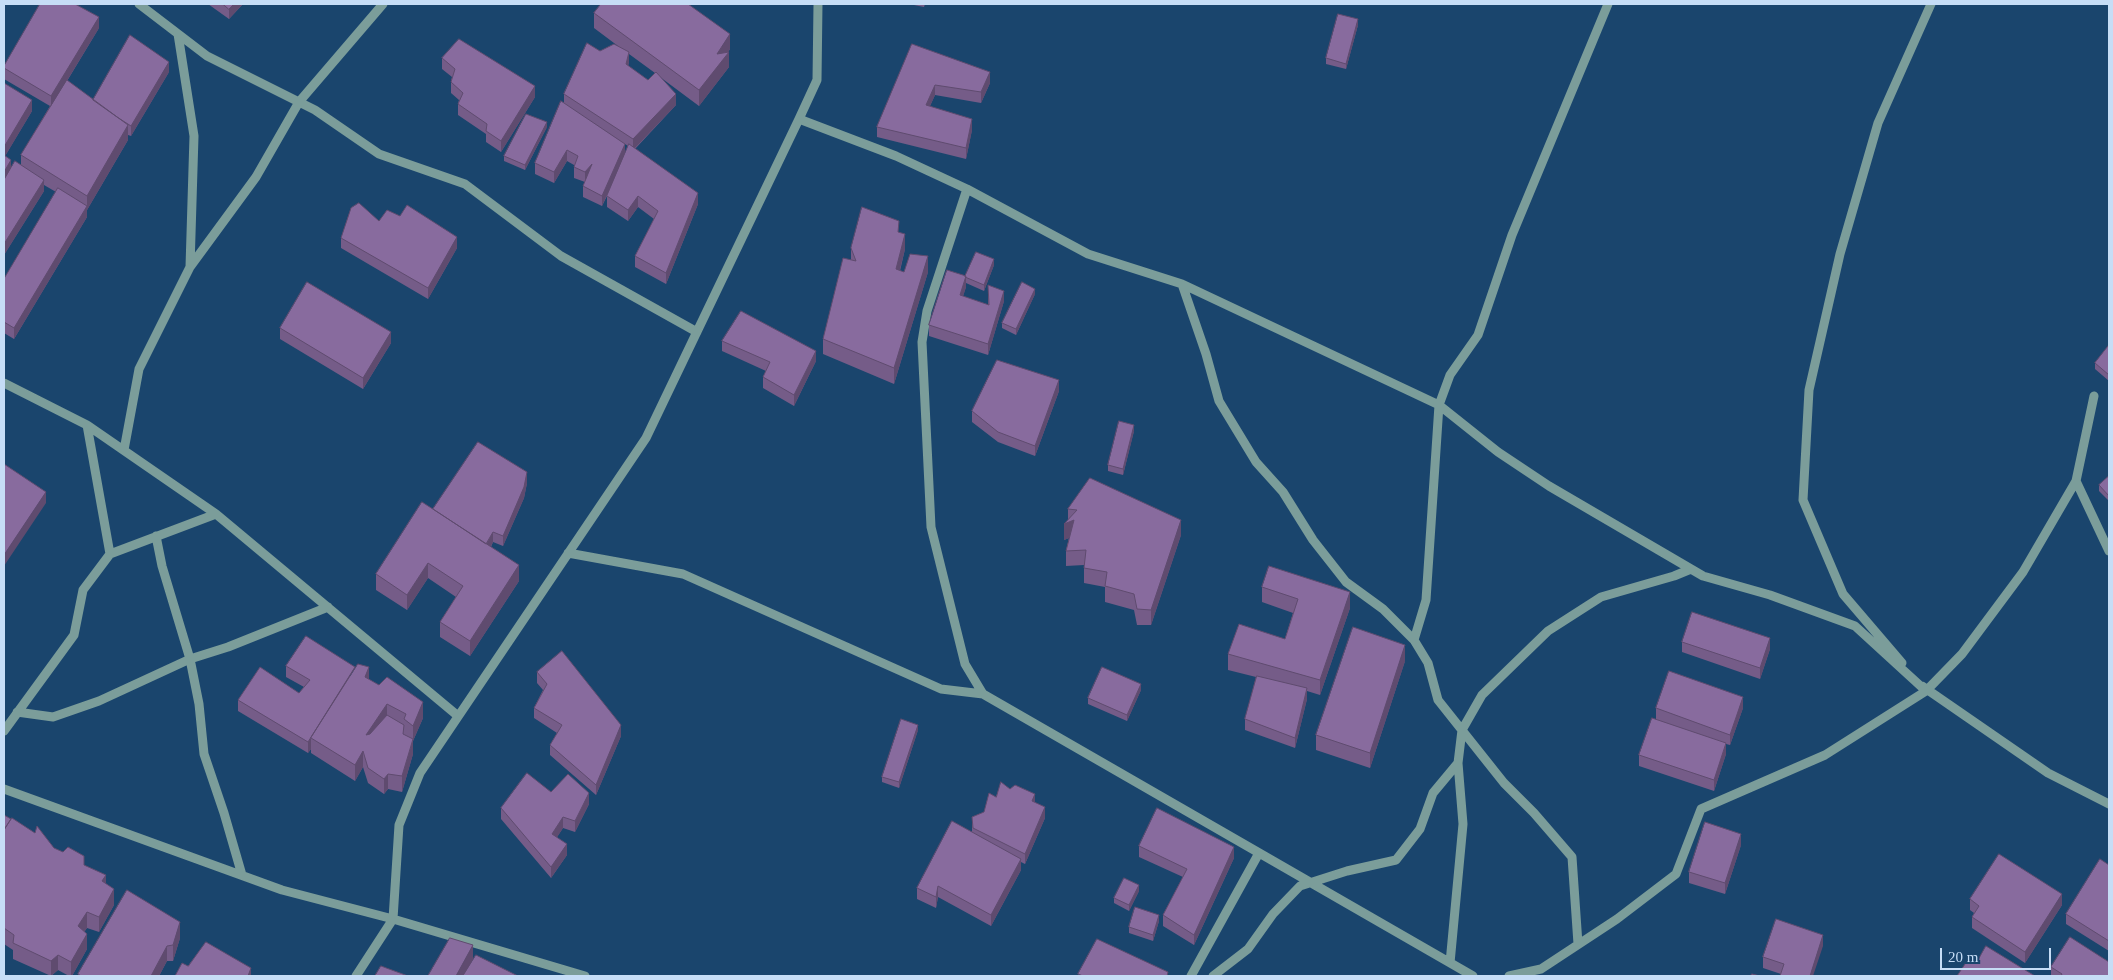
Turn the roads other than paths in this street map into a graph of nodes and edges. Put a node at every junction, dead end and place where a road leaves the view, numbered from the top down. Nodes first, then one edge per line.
1 (138, 4) edge
2 (383, 4) edge
3 (818, 4) edge
4 (1608, 4) edge
5 (1931, 4) edge
6 (178, 34) junction
7 (299, 102) junction
8 (799, 119) junction
9 (967, 189) junction
10 (190, 267) junction
11 (1182, 284) junction
12 (697, 332) junction
13 (4, 383) edge
14 (2094, 396) dead end
15 (1439, 405) junction
16 (88, 425) junction
17 (124, 450) junction
18 (2076, 481) junction
19 (216, 514) junction
20 (156, 536) junction
21 (2109, 551) edge
22 (568, 553) junction
23 (110, 554) junction
24 (1691, 569) junction
25 (328, 607) junction
26 (1414, 640) junction
27 (190, 659) junction
28 (1926, 690) junction
29 (983, 694) junction
30 (17, 712) junction
31 (458, 716) junction
32 (1462, 730) junction
33 (4, 731) edge
34 (1458, 763) junction
35 (4, 789) edge
36 (2109, 804) edge
37 (1259, 853) junction
38 (242, 875) junction
39 (1313, 884) junction
40 (393, 920) junction
41 (1578, 944) junction
42 (1450, 963) junction
43 (356, 976) edge
44 (585, 976) edge
45 (1190, 976) edge
46 (1213, 976) edge
47 (1473, 976) edge
48 (1509, 976) edge

1 - 6 street
2 - 7 street
3 - 8 street
4 - 15 street
5 - 28 street
6 - 7 street
6 - 10 street
7 - 10 street
7 - 12 street
8 - 9 street
8 - 12 street
9 - 11 street
9 - 29 street
10 - 17 street
11 - 15 street
11 - 26 street
12 - 22 street
13 - 16 street
14 - 18 street
15 - 24 street
15 - 26 street
16 - 17 street
16 - 23 street
17 - 19 street
18 - 21 street
18 - 28 street
19 - 20 street
19 - 25 street
20 - 23 street
20 - 27 street
22 - 29 street
22 - 31 street
23 - 30 street
24 - 28 street
24 - 32 street
25 - 27 street
25 - 31 street
26 - 32 street
27 - 30 street
27 - 38 street
28 - 36 street
28 - 41 street
29 - 37 street
30 - 33 street
31 - 40 street
32 - 34 street
32 - 41 street
34 - 39 street
34 - 42 street
35 - 38 street
37 - 39 street
37 - 45 street
38 - 40 street
39 - 42 street
39 - 46 street
40 - 43 street
40 - 44 street
41 - 48 street
42 - 47 street

